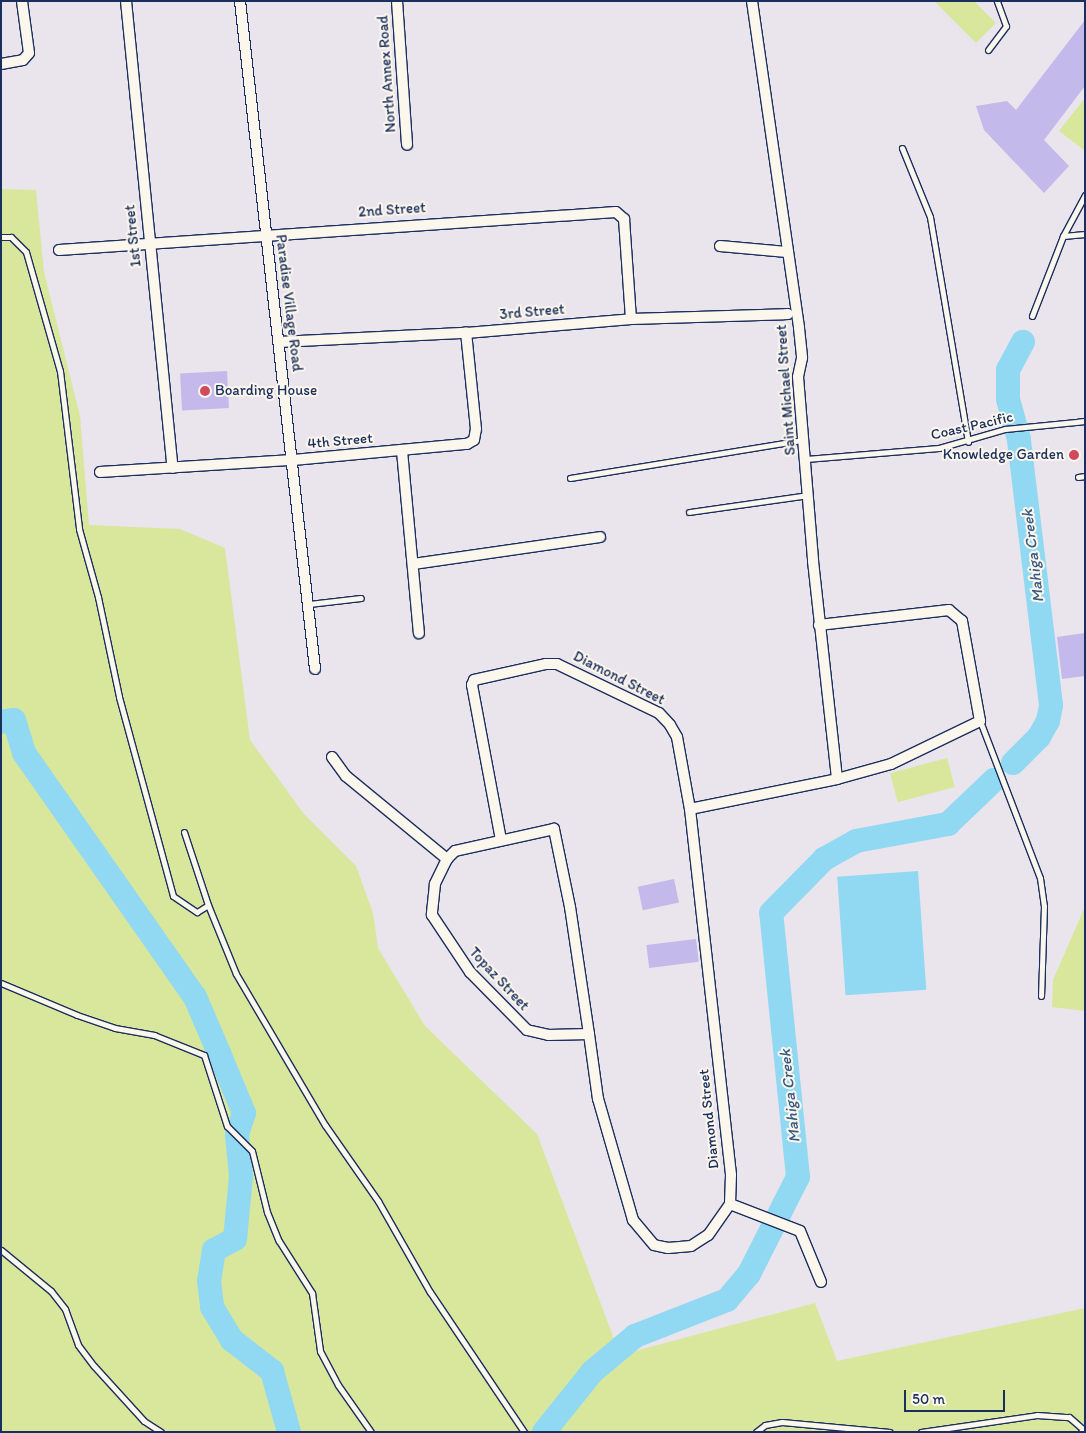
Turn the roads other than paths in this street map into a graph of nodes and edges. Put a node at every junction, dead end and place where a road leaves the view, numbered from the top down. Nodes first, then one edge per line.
1 (22, 1) edge
2 (126, 1) edge
3 (240, 1) edge
4 (397, 1) edge
5 (752, 1) edge
6 (997, 1) edge
7 (988, 50) dead end
8 (1, 64) edge
9 (407, 145) dead end
10 (902, 148) dead end
11 (1085, 195) edge
12 (264, 234) junction
13 (1085, 234) edge
14 (1063, 236) junction
15 (1, 237) edge
16 (148, 244) junction
17 (720, 246) dead end
18 (59, 250) dead end
19 (787, 252) junction
20 (788, 314) dead end
21 (1032, 316) dead end
22 (632, 319) junction
23 (466, 333) junction
24 (279, 342) junction
25 (1085, 421) edge
26 (804, 440) junction
27 (968, 442) junction
28 (402, 450) junction
29 (806, 459) junction
30 (293, 460) junction
31 (173, 468) junction
32 (100, 472) dead end
33 (1085, 476) edge
34 (1078, 477) dead end
35 (570, 478) dead end
36 (808, 495) junction
37 (690, 512) dead end
38 (600, 537) dead end
39 (413, 564) junction
40 (361, 598) dead end
41 (309, 604) junction
42 (819, 625) junction
43 (420, 633) dead end
44 (315, 669) dead end
45 (980, 721) junction
46 (332, 757) dead end
47 (837, 779) junction
48 (690, 809) junction
49 (184, 832) dead end
50 (501, 840) junction
51 (447, 859) junction
52 (208, 905) junction
53 (1, 983) edge
54 (1041, 996) dead end
55 (589, 1034) junction
56 (730, 1204) junction
57 (1, 1250) edge
58 (821, 1282) dead end
59 (160, 1432) edge
60 (370, 1432) edge
61 (524, 1432) edge
62 (756, 1432) edge
63 (890, 1432) edge
64 (921, 1432) edge
65 (1082, 1432) edge

1 - 8 street
2 - 16 street, 1st Street
3 - 12 street, Paradise Village Road
4 - 9 street, North Annex Road
5 - 19 street, Saint Michael Street
6 - 7 lane
10 - 27 lane
11 - 14 lane
12 - 16 street, 2nd Street
12 - 22 street, 2nd Street
12 - 24 street, Paradise Village Road
13 - 14 lane
14 - 21 lane
15 - 52 lane
16 - 18 street, 2nd Street
16 - 31 street, 1st Street
17 - 19 street
19 - 26 street, Saint Michael Street
20 - 22 street, 3rd Street
22 - 23 street, 3rd Street
23 - 24 street, 3rd Street
23 - 28 street, 4th Street
24 - 30 street, Paradise Village Road
25 - 27 lane, Coast Pacific
26 - 29 street, Saint Michael Street
26 - 35 lane
27 - 29 lane, Coast Pacific
28 - 30 street, 4th Street
28 - 39 street
29 - 36 street, Saint Michael Street
30 - 31 street, 4th Street
30 - 41 street, Paradise Village Road
31 - 32 street, 4th Street
33 - 34 lane
36 - 37 lane
36 - 42 street, Saint Michael Street
38 - 39 street
39 - 43 street
40 - 41 lane
41 - 44 street, Paradise Village Road
42 - 45 street
42 - 47 street, Saint Michael Street
45 - 47 street
45 - 54 lane
46 - 51 street
47 - 48 street
48 - 50 street, Diamond Street
48 - 56 street, Diamond Street
49 - 52 lane
50 - 51 street
50 - 55 street
51 - 55 street, Topaz Street
52 - 61 lane
53 - 60 lane
55 - 56 street
56 - 58 street
57 - 59 lane
62 - 63 lane
64 - 65 lane

